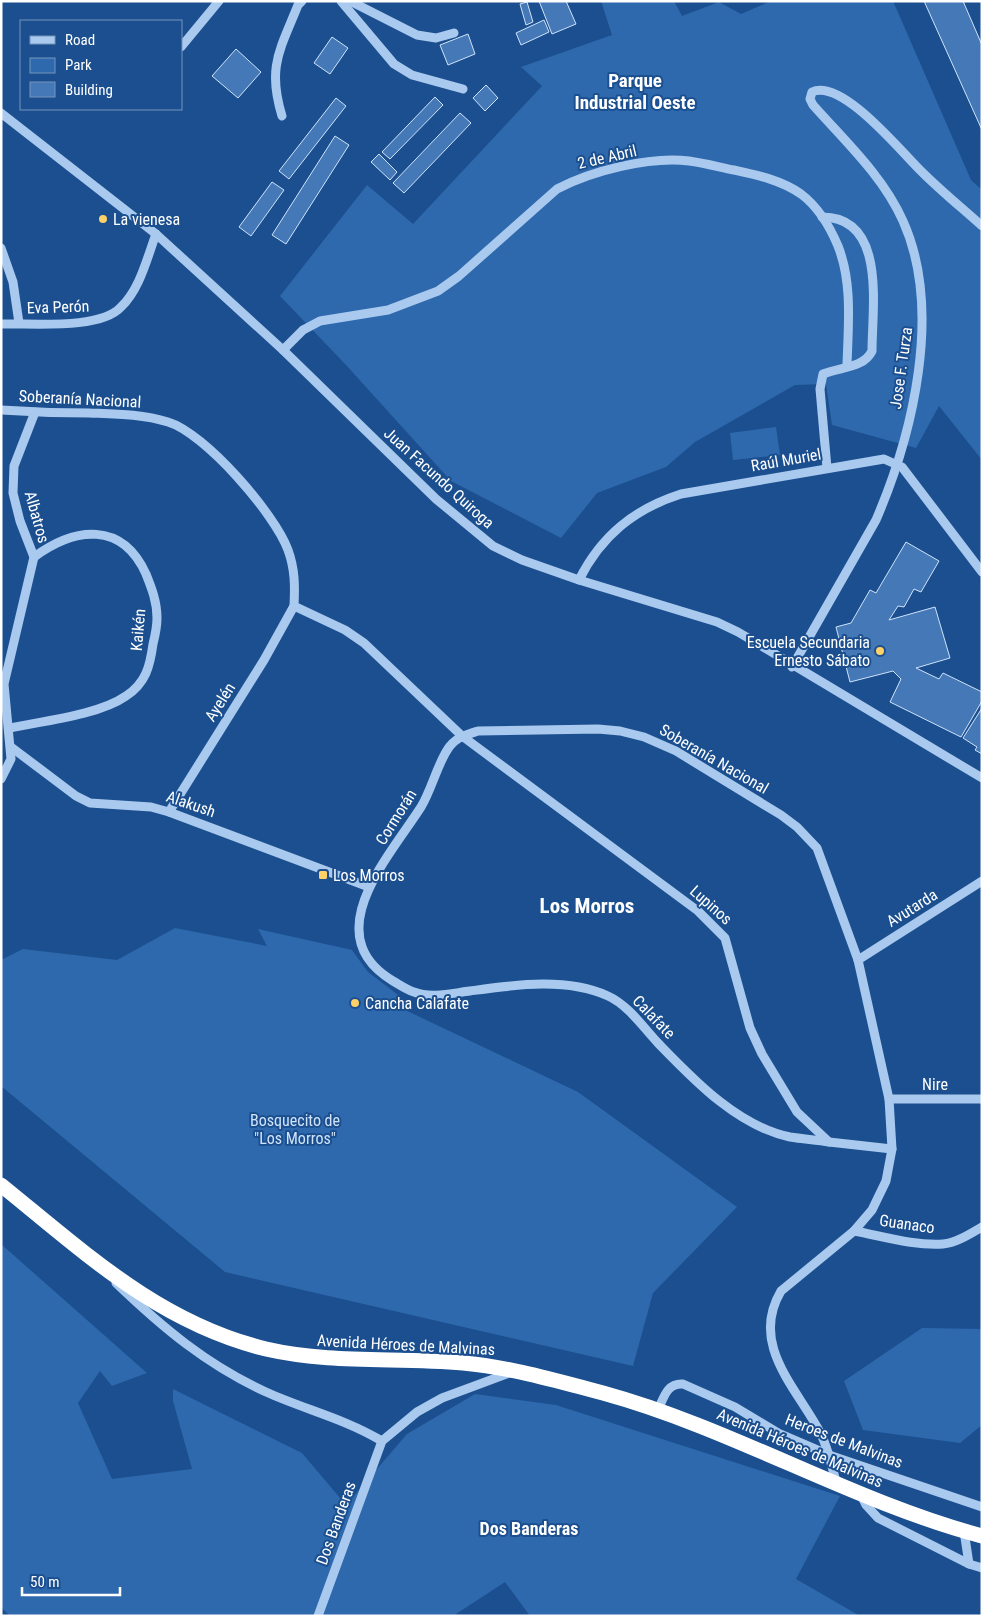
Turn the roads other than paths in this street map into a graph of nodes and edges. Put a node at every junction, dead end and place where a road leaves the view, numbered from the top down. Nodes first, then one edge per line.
1 (219, 1) edge
2 (302, 1) edge
3 (341, 1) edge
4 (350, 1) edge
5 (454, 32) dead end
6 (182, 46) edge
7 (463, 89) dead end
8 (1, 113) edge
9 (282, 116) dead end
10 (822, 217) junction
11 (982, 226) edge
12 (156, 234) junction
13 (1, 248) edge
14 (19, 323) junction
15 (1, 324) edge
16 (283, 350) junction
17 (847, 366) junction
18 (1, 410) edge
19 (35, 412) junction
20 (896, 463) junction
21 (827, 468) junction
22 (34, 557) junction
23 (982, 572) edge
24 (579, 580) junction
25 (294, 606) junction
26 (792, 666) junction
27 (10, 728) junction
28 (462, 736) junction
29 (11, 747) junction
30 (982, 778) edge
31 (1, 779) edge
32 (169, 812) junction
33 (982, 881) edge
34 (369, 887) junction
35 (361, 946) joint
36 (858, 960) junction
37 (888, 1099) junction
38 (982, 1099) edge
39 (830, 1142) junction
40 (892, 1149) junction
41 (1, 1179) edge
42 (1, 1185) edge
43 (22, 1202) junction
44 (982, 1227) edge
45 (854, 1230) junction
46 (93, 1261) junction
47 (515, 1370) junction
48 (658, 1410) junction
49 (382, 1441) junction
50 (829, 1454) junction
51 (836, 1482) junction
52 (860, 1492) junction
53 (982, 1508) edge
54 (964, 1531) junction
55 (982, 1536) edge
56 (969, 1564) junction
57 (982, 1568) edge
58 (318, 1616) edge

1 - 6 street
2 - 9 street
3 - 7 street
4 - 5 street
8 - 12 street, Juan Facundo Quiroga
10 - 16 street, 2 de Abril
10 - 17 street, 2 de Abril
10 - 17 street
11 - 20 street, Jose F. Turza
12 - 14 street, Eva Perón
12 - 16 street, Juan Facundo Quiroga
13 - 14 street
14 - 15 street, Eva Perón
16 - 24 street, Juan Facundo Quiroga
17 - 21 street
18 - 19 street, Soberanía Nacional
19 - 22 street, Albatros
19 - 25 street, Soberanía Nacional
20 - 21 street, Raúl Muriel
20 - 23 street
20 - 26 street, Jose F. Turza
21 - 24 street, Raúl Muriel
22 - 27 street, Albatros
22 - 27 street, Kaikén
24 - 26 street, Juan Facundo Quiroga
25 - 28 street
25 - 32 street, Ayelén
26 - 30 street, Juan Facundo Quiroga
27 - 29 street, Albatros
28 - 34 street, Cormorán
28 - 36 street, Soberanía Nacional
28 - 39 street, Lupinos
29 - 31 street, Albatros
29 - 32 street, Alakush
32 - 34 street, Alakush
33 - 36 street, Avutarda
34 - 35 street, Cormorán
35 - 39 street, Calafate
36 - 37 street, Soberanía Nacional
37 - 38 street, Nire
37 - 40 street, Soberanía Nacional
39 - 40 street
40 - 45 street, Soberanía Nacional
41 - 43 highway, Avenida Héroes de Malvinas
42 - 43 highway, Avenida Héroes de Malvinas
43 - 46 highway, Avenida Héroes de Malvinas
44 - 45 street, Guanaco
45 - 50 street, Soberanía Nacional
46 - 47 highway, Avenida Héroes de Malvinas
46 - 49 street
47 - 48 highway, Avenida Héroes de Malvinas
47 - 49 street
48 - 50 street, Heroes de Malvinas
48 - 51 highway, Avenida Héroes de Malvinas
49 - 58 street, Dos Banderas
50 - 51 street, Soberanía Nacional
50 - 53 street, Heroes de Malvinas
51 - 52 highway, Avenida Héroes de Malvinas
52 - 54 highway, Avenida Héroes de Malvinas
52 - 56 street
54 - 55 highway, Avenida Héroes de Malvinas
54 - 56 street
56 - 57 street

